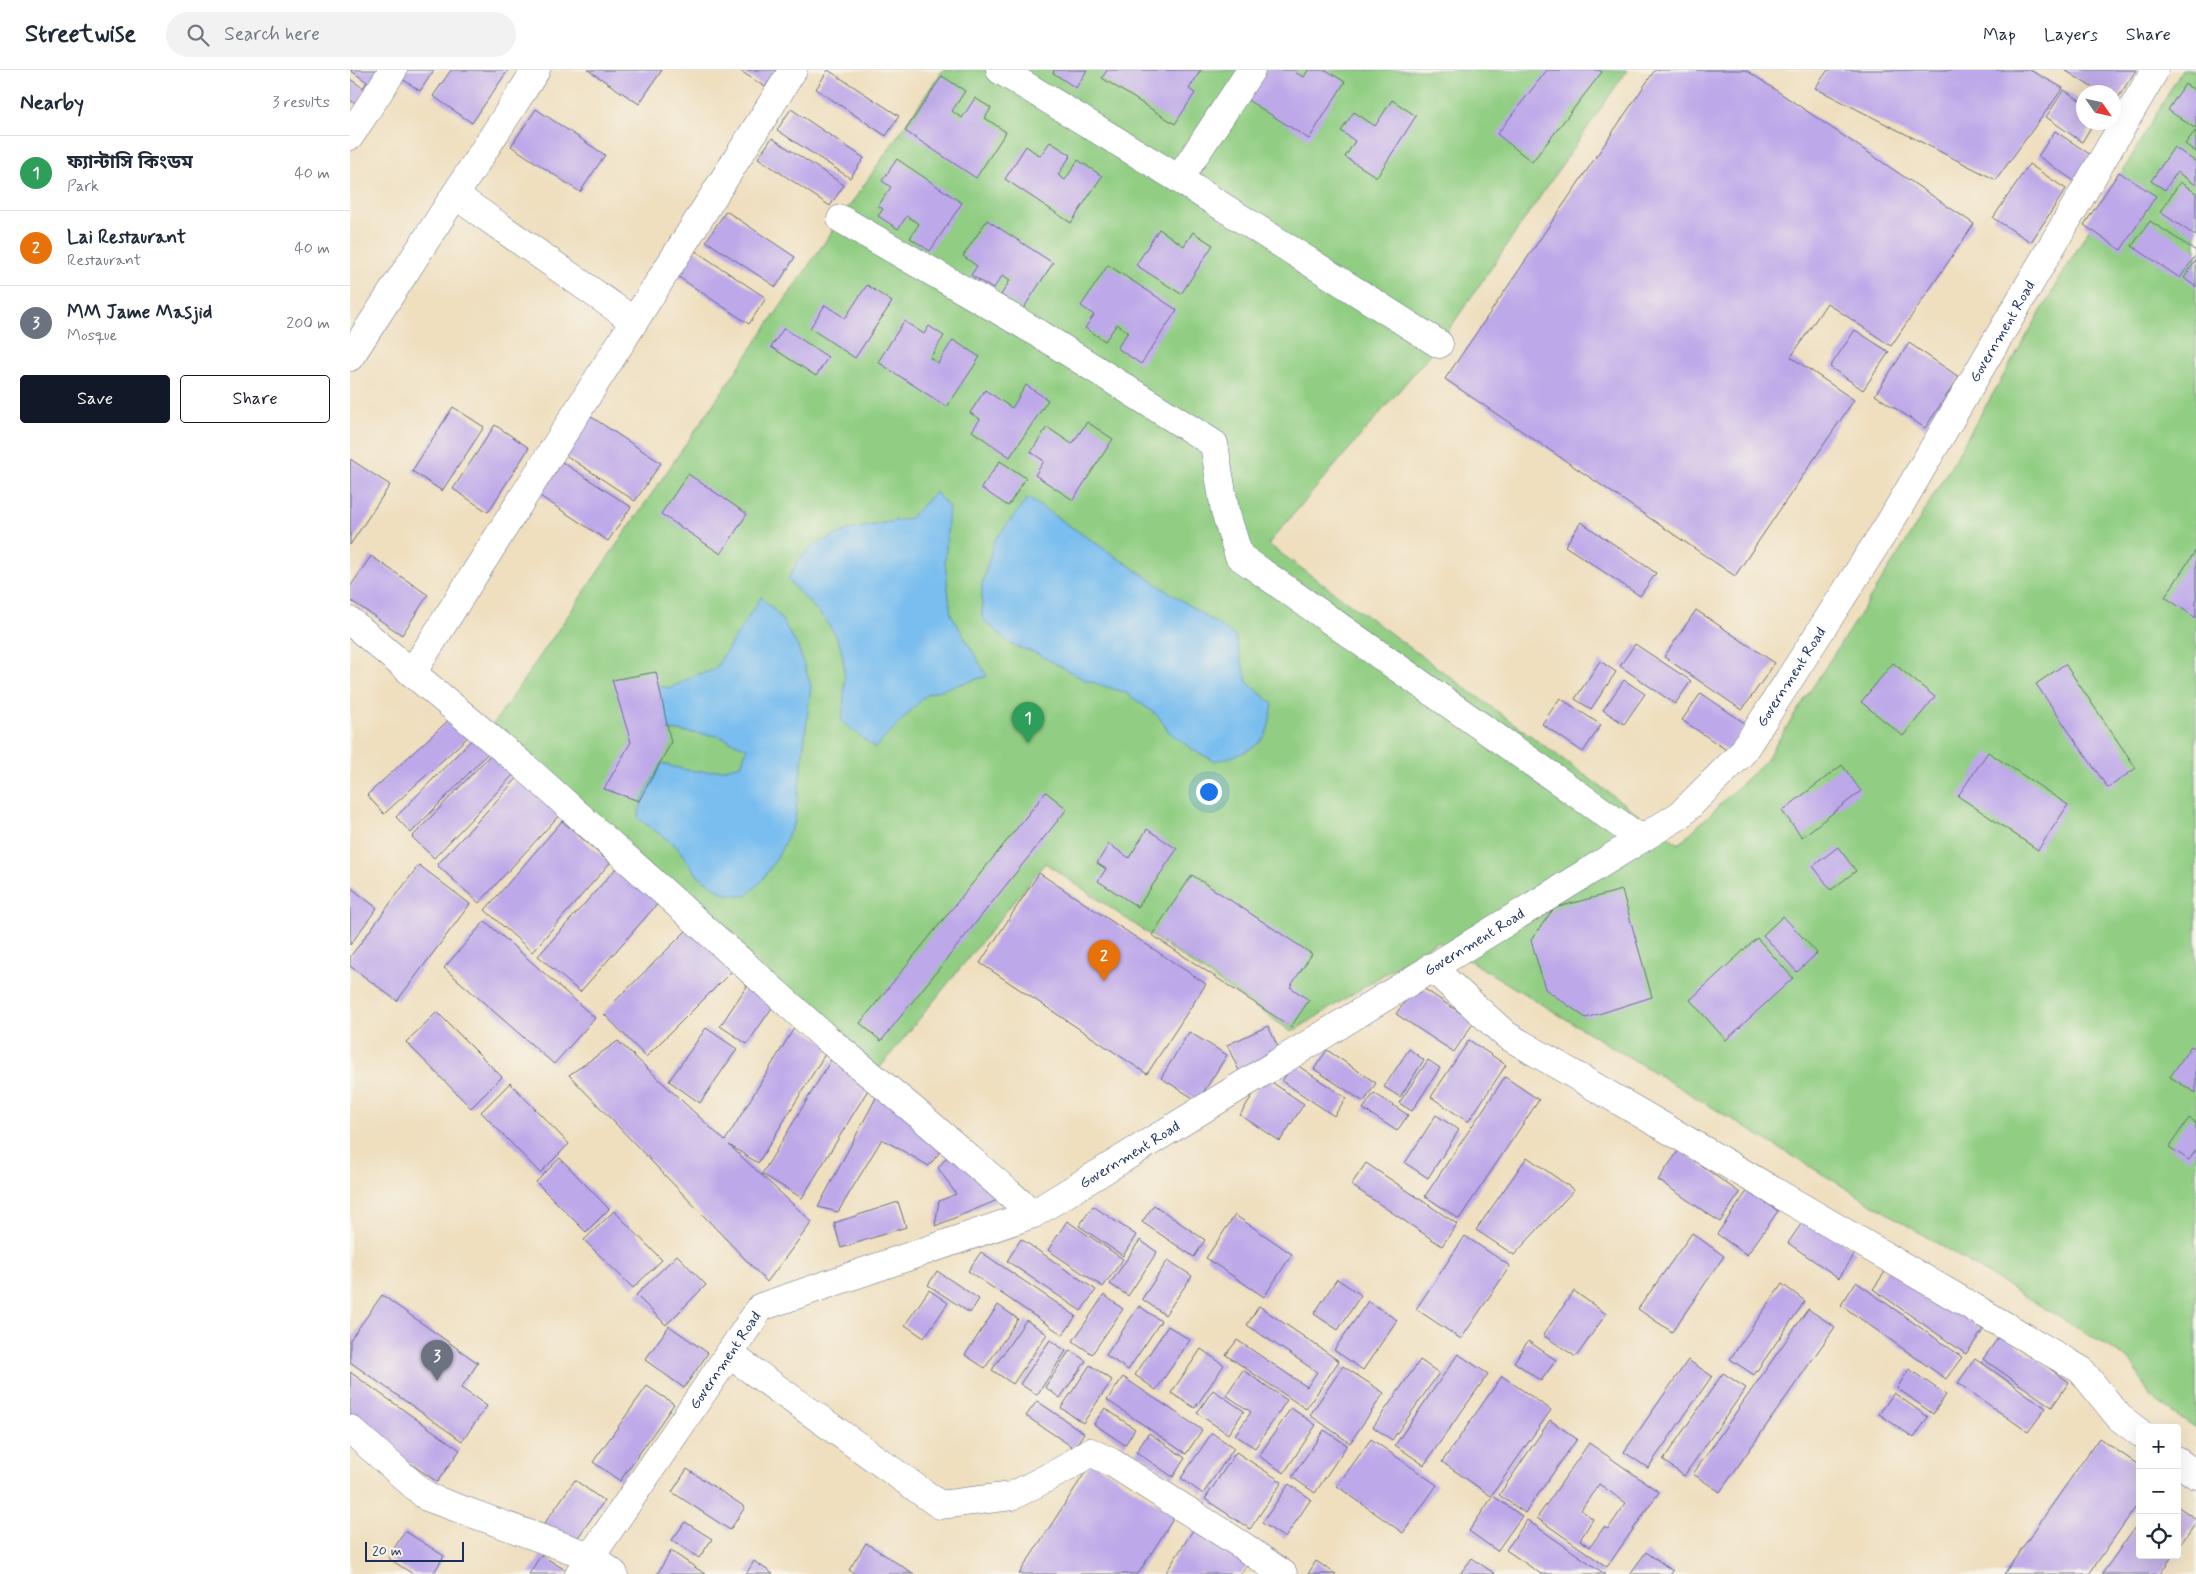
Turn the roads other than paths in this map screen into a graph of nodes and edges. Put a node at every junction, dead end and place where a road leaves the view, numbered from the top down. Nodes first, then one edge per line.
1 (393, 70) edge
2 (536, 70) edge
3 (793, 70) edge
4 (1000, 70) edge
5 (1251, 70) edge
6 (2155, 70) edge
7 (350, 136) edge
8 (1179, 179) junction
9 (455, 195) junction
10 (841, 219) dead end
11 (634, 320) junction
12 (1439, 344) dead end
13 (350, 357) edge
14 (350, 621) edge
15 (412, 673) junction
16 (1641, 839) junction
17 (1431, 968) junction
18 (1033, 1214) junction
19 (730, 1354) junction
20 (350, 1429) edge
21 (2136, 1430) edge
22 (2181, 1464) edge
23 (2196, 1475) edge
24 (586, 1566) edge
25 (614, 1574) edge
26 (1283, 1574) edge

1 - 7 street
2 - 9 street
3 - 11 street
4 - 8 street
5 - 8 street
6 - 16 street, Government Road
8 - 12 street
9 - 11 street
9 - 13 street
10 - 16 street
11 - 15 street
14 - 15 street
15 - 18 street
16 - 17 street, Government Road
17 - 18 street, Government Road
17 - 21 street
18 - 19 street, Government Road
19 - 24 street, Government Road
19 - 26 street
20 - 24 street
22 - 23 street
24 - 25 street

